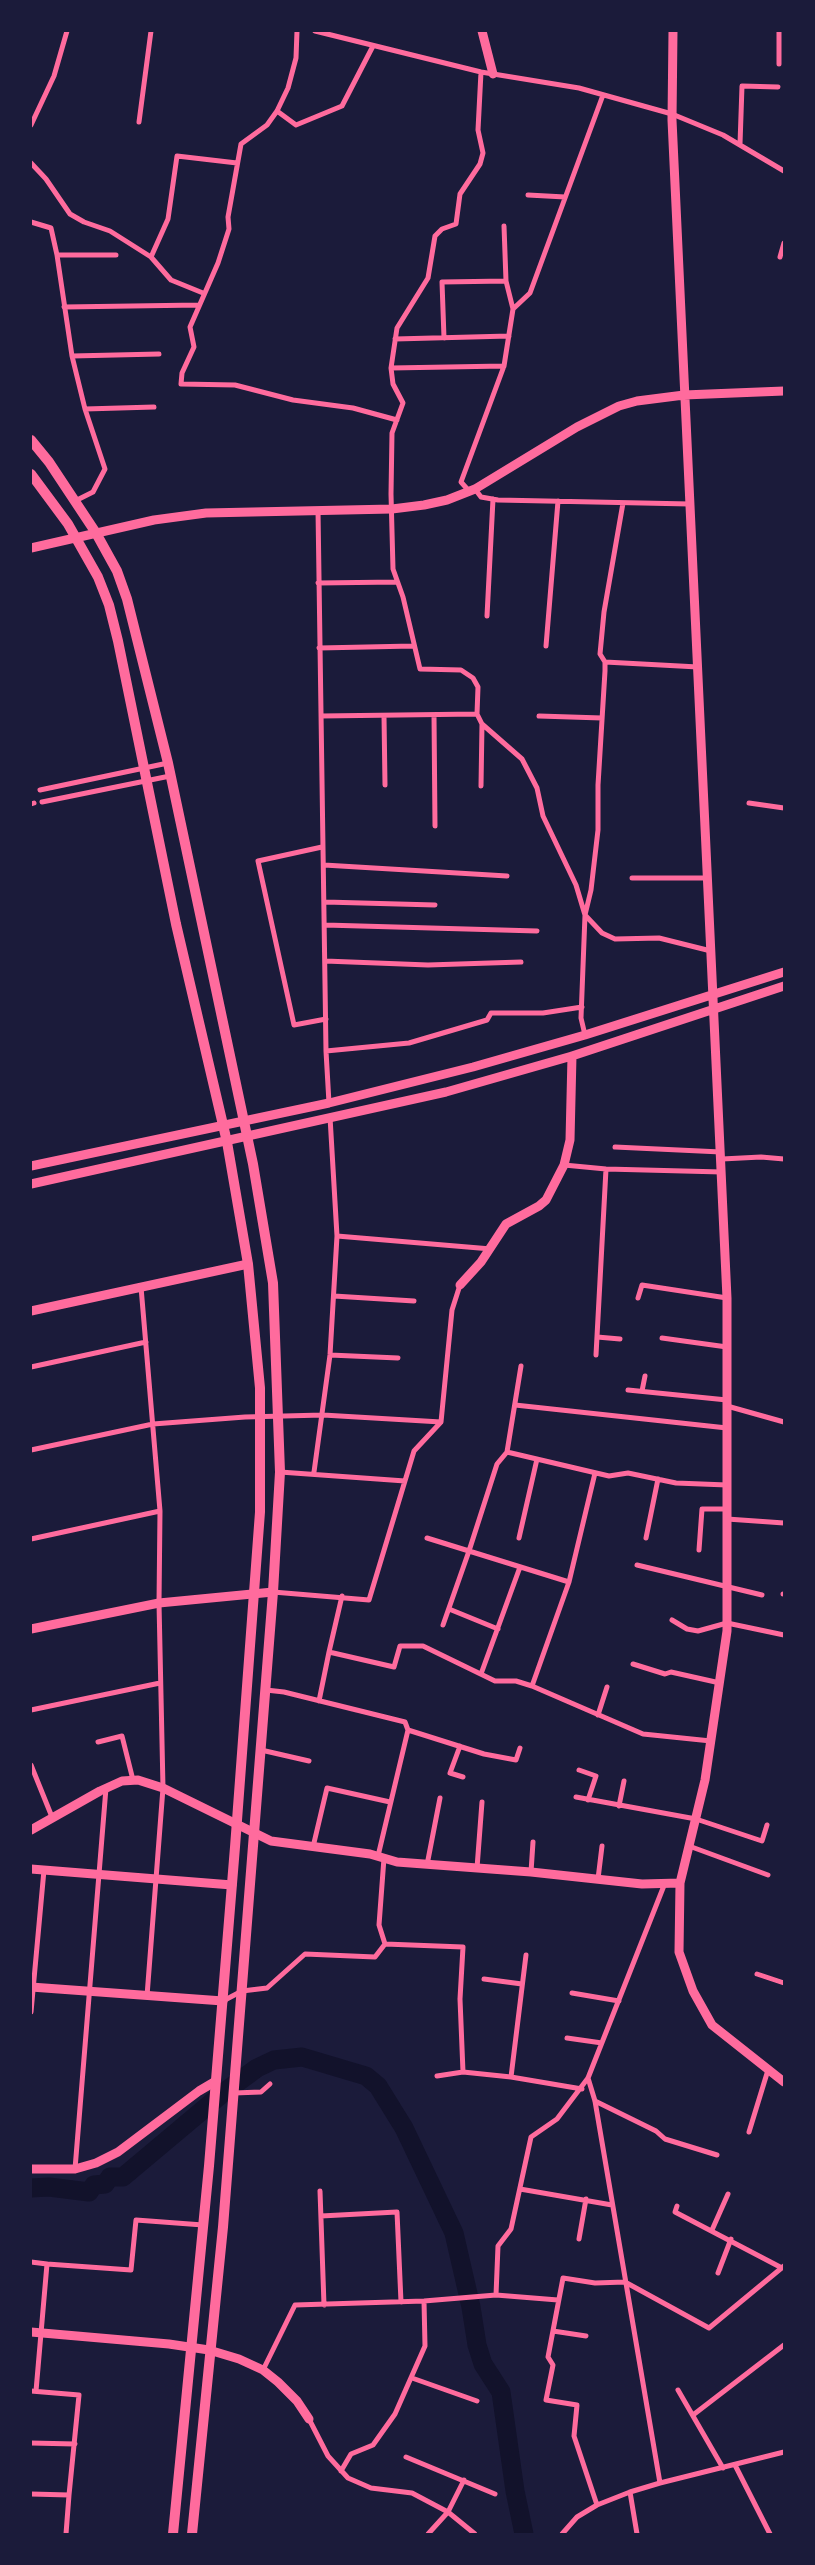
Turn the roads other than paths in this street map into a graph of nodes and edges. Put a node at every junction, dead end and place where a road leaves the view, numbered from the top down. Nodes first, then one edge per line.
1 (67, 31) edge
2 (151, 31) edge
3 (297, 31) edge
4 (315, 31) edge
5 (482, 31) edge
6 (673, 31) edge
7 (779, 31) edge
8 (373, 46) junction
9 (779, 64) dead end
10 (481, 72) junction
11 (493, 74) junction
12 (778, 87) dead end
13 (603, 95) junction
14 (276, 111) junction
15 (672, 114) junction
16 (139, 122) dead end
17 (31, 125) edge
18 (740, 144) junction
19 (31, 163) edge
20 (237, 163) junction
21 (784, 171) edge
22 (528, 195) dead end
23 (565, 198) junction
24 (31, 222) edge
25 (504, 226) dead end
26 (784, 243) edge
27 (57, 255) junction
28 (116, 255) dead end
29 (151, 257) junction
30 (780, 257) dead end
31 (506, 281) junction
32 (203, 293) junction
33 (199, 305) junction
34 (64, 307) junction
35 (513, 309) junction
36 (509, 336) junction
37 (444, 338) junction
38 (395, 339) junction
39 (159, 354) dead end
40 (72, 356) junction
41 (504, 366) junction
42 (391, 368) junction
43 (784, 391) edge
44 (684, 395) junction
45 (154, 407) dead end
46 (85, 409) junction
47 (397, 420) junction
48 (31, 440) edge
49 (31, 474) edge
50 (472, 490) junction
51 (493, 500) junction
52 (558, 500) junction
53 (75, 501) junction
54 (623, 503) junction
55 (690, 504) junction
56 (392, 509) junction
57 (318, 510) junction
58 (96, 534) junction
59 (76, 538) junction
60 (31, 548) edge
61 (397, 582) junction
62 (318, 583) junction
63 (487, 616) dead end
64 (413, 646) junction
65 (546, 646) dead end
66 (319, 648) junction
67 (606, 662) junction
68 (698, 667) junction
69 (477, 714) junction
70 (434, 715) junction
71 (321, 716) junction
72 (384, 716) junction
73 (540, 716) dead end
74 (602, 718) junction
75 (482, 724) junction
76 (168, 764) junction
77 (143, 768) junction
78 (170, 776) junction
79 (146, 781) junction
80 (385, 785) dead end
81 (480, 786) dead end
82 (40, 790) dead end
83 (42, 802) dead end
84 (749, 804) dead end
85 (784, 808) edge
86 (435, 826) dead end
87 (322, 847) junction
88 (324, 865) junction
89 (507, 876) dead end
90 (632, 878) dead end
91 (708, 878) junction
92 (325, 902) junction
93 (435, 904) dead end
94 (585, 915) junction
95 (325, 925) junction
96 (537, 931) dead end
97 (711, 951) junction
98 (326, 960) junction
99 (521, 962) dead end
100 (784, 972) edge
101 (784, 986) edge
102 (713, 995) junction
103 (582, 1007) junction
104 (713, 1009) junction
105 (326, 1019) junction
106 (585, 1035) junction
107 (326, 1051) junction
108 (572, 1056) junction
109 (485, 1064) junction
110 (490, 1080) junction
111 (329, 1103) junction
112 (330, 1117) junction
113 (244, 1121) junction
114 (224, 1125) junction
115 (247, 1137) junction
116 (227, 1142) junction
117 (614, 1147) dead end
118 (722, 1155) junction
119 (784, 1159) edge
120 (564, 1165) junction
121 (31, 1166) edge
122 (606, 1169) junction
123 (722, 1172) junction
124 (31, 1184) edge
125 (338, 1236) junction
126 (490, 1249) junction
127 (248, 1264) junction
128 (141, 1286) junction
129 (460, 1286) joint
130 (334, 1296) junction
131 (638, 1298) dead end
132 (727, 1298) junction
133 (414, 1301) dead end
134 (31, 1311) edge
135 (597, 1337) junction
136 (662, 1338) dead end
137 (620, 1339) dead end
138 (146, 1342) junction
139 (727, 1347) junction
140 (330, 1355) junction
141 (596, 1355) dead end
142 (398, 1358) dead end
143 (521, 1366) dead end
144 (31, 1367) edge
145 (645, 1376) dead end
146 (628, 1390) dead end
147 (642, 1391) junction
148 (727, 1403) junction
149 (515, 1405) junction
150 (323, 1415) junction
151 (262, 1416) junction
152 (280, 1416) junction
153 (441, 1422) junction
154 (784, 1422) edge
155 (153, 1424) junction
156 (727, 1428) junction
157 (31, 1450) edge
158 (507, 1452) junction
159 (537, 1459) junction
160 (280, 1472) junction
161 (314, 1472) junction
162 (595, 1472) junction
163 (658, 1479) junction
164 (405, 1480) junction
165 (727, 1485) junction
166 (727, 1509) junction
167 (160, 1511) junction
168 (727, 1519) junction
169 (784, 1523) edge
170 (31, 1538) edge
171 (427, 1538) dead end
172 (519, 1538) dead end
173 (646, 1538) dead end
174 (699, 1550) dead end
175 (469, 1551) junction
176 (637, 1565) dead end
177 (520, 1568) junction
178 (569, 1582) junction
179 (727, 1587) junction
180 (273, 1592) junction
181 (254, 1593) junction
182 (762, 1595) dead end
183 (342, 1596) junction
184 (159, 1603) junction
185 (449, 1609) junction
186 (672, 1620) dead end
187 (727, 1623) junction
188 (443, 1625) dead end
189 (31, 1629) edge
190 (498, 1629) junction
191 (784, 1635) edge
192 (329, 1652) junction
193 (633, 1664) dead end
194 (482, 1674) junction
195 (160, 1683) junction
196 (720, 1683) junction
197 (532, 1686) junction
198 (608, 1688) dead end
199 (266, 1690) junction
200 (319, 1701) junction
201 (31, 1710) edge
202 (598, 1715) junction
203 (408, 1730) junction
204 (712, 1741) junction
205 (98, 1742) dead end
206 (460, 1746) junction
207 (520, 1748) dead end
208 (261, 1750) junction
209 (309, 1761) dead end
210 (31, 1765) edge
211 (579, 1770) dead end
212 (463, 1776) dead end
213 (133, 1780) junction
214 (624, 1781) dead end
215 (106, 1788) junction
216 (163, 1788) junction
217 (576, 1797) dead end
218 (440, 1798) dead end
219 (588, 1800) junction
220 (390, 1802) junction
221 (482, 1802) dead end
222 (619, 1806) junction
223 (52, 1817) junction
224 (696, 1819) junction
225 (237, 1823) junction
226 (767, 1825) dead end
227 (31, 1830) edge
228 (254, 1831) junction
229 (533, 1842) dead end
230 (602, 1846) dead end
231 (689, 1846) junction
232 (313, 1847) junction
233 (381, 1857) junction
234 (428, 1865) junction
235 (477, 1868) junction
236 (31, 1869) edge
237 (44, 1870) junction
238 (531, 1872) junction
239 (99, 1874) junction
240 (768, 1875) dead end
241 (157, 1879) junction
242 (598, 1879) junction
243 (680, 1882) junction
244 (665, 1883) junction
245 (232, 1885) junction
246 (385, 1944) junction
247 (526, 1955) dead end
248 (757, 1974) dead end
249 (484, 1980) dead end
250 (784, 1983) edge
251 (522, 1984) junction
252 (32, 1987) edge
253 (90, 1991) junction
254 (242, 1991) junction
255 (572, 1992) dead end
256 (147, 1996) junction
257 (223, 2001) junction
258 (619, 2002) junction
259 (31, 2012) edge
260 (566, 2038) dead end
261 (602, 2043) junction
262 (768, 2070) junction
263 (463, 2072) junction
264 (437, 2076) dead end
265 (511, 2077) junction
266 (588, 2078) junction
267 (784, 2082) edge
268 (216, 2084) junction
269 (270, 2084) dead end
270 (582, 2089) junction
271 (233, 2098) junction
272 (595, 2101) junction
273 (749, 2132) dead end
274 (717, 2156) dead end
275 (31, 2169) edge
276 (75, 2169) junction
277 (520, 2189) junction
278 (320, 2191) dead end
279 (728, 2194) dead end
280 (586, 2200) junction
281 (612, 2205) junction
282 (677, 2206) dead end
283 (320, 2216) junction
284 (203, 2225) junction
285 (712, 2230) junction
286 (579, 2239) dead end
287 (731, 2239) junction
288 (31, 2262) edge
289 (47, 2264) junction
290 (783, 2267) edge
291 (718, 2273) dead end
292 (624, 2282) junction
293 (496, 2295) junction
294 (558, 2300) junction
295 (424, 2301) junction
296 (401, 2302) junction
297 (324, 2305) junction
298 (553, 2331) junction
299 (31, 2332) edge
300 (41, 2333) junction
301 (586, 2336) dead end
302 (784, 2345) edge
303 (192, 2347) junction
304 (209, 2350) junction
305 (263, 2370) junction
306 (412, 2378) junction
307 (678, 2390) dead end
308 (33, 2391) edge
309 (477, 2401) dead end
310 (693, 2415) junction
311 (309, 2419) joint
312 (31, 2443) edge
313 (75, 2444) junction
314 (784, 2452) edge
315 (406, 2457) dead end
316 (735, 2465) junction
317 (723, 2468) junction
318 (341, 2471) junction
319 (464, 2480) junction
320 (660, 2483) junction
321 (630, 2492) junction
322 (31, 2494) edge
323 (495, 2494) dead end
324 (69, 2495) junction
325 (597, 2505) junction
326 (448, 2512) junction
327 (66, 2534) edge
328 (173, 2534) edge
329 (192, 2534) edge
330 (428, 2534) edge
331 (475, 2534) edge
332 (562, 2534) edge
333 (637, 2534) edge
334 (770, 2534) edge

1 - 17 street
2 - 16 street
3 - 14 street
4 - 8 street
5 - 11 street
6 - 15 street
7 - 9 street
8 - 10 street
8 - 14 street
10 - 11 street
10 - 38 street
11 - 13 street
12 - 18 street
13 - 15 street
13 - 23 street
14 - 20 street
15 - 18 street
15 - 44 street
18 - 21 street
19 - 29 street
20 - 29 street
20 - 32 street
22 - 23 street
23 - 35 street
24 - 27 street
25 - 31 street
26 - 30 street
27 - 28 street
27 - 34 street
29 - 32 street
31 - 35 street
31 - 37 street
32 - 33 street
33 - 34 street
33 - 47 street
34 - 40 street
35 - 36 street
36 - 37 street
36 - 41 street
37 - 38 street
38 - 42 street
39 - 40 street
40 - 46 street
41 - 42 street
41 - 50 street
42 - 47 street
43 - 44 street
44 - 50 street
44 - 55 street
45 - 46 street
46 - 53 street
47 - 56 street
48 - 53 main road
49 - 59 main road
50 - 51 street
50 - 56 street
51 - 52 street
51 - 63 street
52 - 54 street
52 - 65 street
53 - 58 main road
54 - 55 street
54 - 67 street
55 - 68 street
56 - 57 street
56 - 61 street
57 - 58 street
57 - 62 street
58 - 59 street
58 - 76 main road
59 - 60 street
59 - 77 main road
61 - 62 street
61 - 64 street
62 - 66 street
64 - 66 street
64 - 69 street
66 - 71 street
67 - 68 street
67 - 74 street
68 - 91 street
69 - 70 street
69 - 75 street
70 - 72 street
70 - 86 street
71 - 72 street
71 - 87 street
72 - 80 street
73 - 74 street
74 - 94 street
75 - 81 street
75 - 94 street
76 - 77 street
76 - 78 main road
77 - 79 main road
77 - 82 street
78 - 79 street
78 - 113 main road
79 - 83 street
79 - 114 main road
84 - 85 street
87 - 88 street
87 - 105 street
88 - 89 street
88 - 92 street
90 - 91 street
91 - 97 street
92 - 93 street
92 - 95 street
94 - 97 street
94 - 103 street
95 - 96 street
95 - 98 street
97 - 102 street
98 - 99 street
98 - 105 street
100 - 102 street
101 - 104 street
102 - 104 street
102 - 106 street
103 - 106 street
103 - 107 street
104 - 108 street
104 - 118 street
105 - 107 street
106 - 109 street
107 - 111 street
108 - 110 street
108 - 120 street
109 - 110 street
109 - 111 street
110 - 112 street
111 - 113 street
112 - 115 street
112 - 125 street
113 - 114 street
113 - 115 main road
114 - 116 main road
114 - 121 street
115 - 116 street
115 - 152 main road
116 - 124 street
116 - 127 main road
117 - 118 street
118 - 119 street
118 - 123 street
120 - 122 street
120 - 126 street
122 - 123 street
122 - 135 street
123 - 132 street
125 - 126 street
125 - 130 street
126 - 129 street
127 - 128 street
127 - 151 main road
128 - 134 street
128 - 138 street
129 - 153 street
130 - 133 street
130 - 140 street
131 - 132 street
132 - 139 street
135 - 137 street
135 - 141 street
136 - 139 street
138 - 144 street
138 - 155 street
139 - 148 street
140 - 142 street
140 - 150 street
143 - 149 street
145 - 147 street
146 - 147 street
147 - 148 street
148 - 154 street
148 - 156 street
149 - 156 street
149 - 158 street
150 - 152 street
150 - 153 street
150 - 161 street
151 - 152 street
151 - 155 street
151 - 181 main road
152 - 160 main road
153 - 164 street
155 - 157 street
155 - 167 street
156 - 165 street
158 - 159 street
158 - 175 street
159 - 162 street
159 - 172 street
160 - 161 street
160 - 180 main road
161 - 164 street
162 - 163 street
162 - 178 street
163 - 165 street
163 - 173 street
164 - 183 street
165 - 166 street
166 - 168 street
166 - 174 street
167 - 170 street
167 - 184 street
168 - 169 street
168 - 179 street
171 - 175 street
175 - 177 street
175 - 185 street
176 - 179 street
177 - 178 street
177 - 190 street
178 - 197 street
179 - 182 street
179 - 187 street
180 - 181 street
180 - 183 street
180 - 199 main road
181 - 184 street
181 - 225 main road
183 - 192 street
184 - 189 street
184 - 195 street
185 - 188 street
185 - 190 street
186 - 187 street
187 - 191 street
187 - 196 street
190 - 194 street
192 - 194 street
192 - 200 street
193 - 196 street
194 - 197 street
195 - 201 street
195 - 216 street
196 - 204 street
197 - 202 street
198 - 202 street
199 - 200 street
199 - 208 main road
200 - 203 street
202 - 204 street
203 - 206 street
203 - 220 street
204 - 224 street
205 - 213 street
206 - 207 street
206 - 212 street
208 - 209 street
208 - 228 main road
210 - 223 street
211 - 219 street
213 - 215 street
213 - 216 street
214 - 222 street
215 - 223 street
215 - 239 street
216 - 225 street
216 - 241 street
217 - 219 street
218 - 234 street
219 - 222 street
220 - 232 street
220 - 233 street
221 - 235 street
222 - 224 street
223 - 227 street
224 - 226 street
224 - 231 street
225 - 228 street
225 - 245 main road
228 - 232 street
228 - 254 main road
229 - 238 street
230 - 242 street
231 - 240 street
231 - 243 street
232 - 233 street
233 - 234 street
233 - 246 street
234 - 235 street
235 - 238 street
236 - 237 street
237 - 239 street
237 - 252 street
238 - 242 street
239 - 241 street
239 - 253 street
241 - 245 street
241 - 256 street
242 - 244 street
243 - 244 street
243 - 262 street
244 - 258 street
245 - 257 main road
246 - 254 street
246 - 263 street
247 - 251 street
248 - 250 street
249 - 251 street
251 - 265 street
252 - 253 street
252 - 259 street
253 - 256 street
253 - 276 street
254 - 257 street
254 - 271 main road
255 - 258 street
256 - 257 street
257 - 268 main road
258 - 261 street
260 - 261 street
261 - 266 street
262 - 267 street
262 - 273 street
263 - 264 street
263 - 265 street
265 - 270 street
266 - 270 street
266 - 272 street
268 - 276 street
268 - 284 main road
269 - 271 street
270 - 277 street
271 - 304 main road
272 - 274 street
272 - 281 street
275 - 276 street
277 - 280 street
277 - 293 street
278 - 283 street
279 - 285 street
280 - 281 street
280 - 286 street
281 - 292 street
282 - 285 street
283 - 296 street
283 - 297 street
284 - 289 street
284 - 303 main road
285 - 287 street
287 - 290 street
287 - 291 street
288 - 289 street
289 - 300 street
290 - 292 street
292 - 294 street
292 - 320 street
293 - 294 street
293 - 295 street
294 - 298 street
295 - 296 street
295 - 306 street
296 - 297 street
297 - 305 street
298 - 301 street
298 - 325 street
299 - 300 street
300 - 303 street
300 - 308 street
302 - 310 street
303 - 304 street
303 - 328 main road
304 - 305 street
304 - 329 main road
305 - 311 street
306 - 309 street
306 - 318 street
307 - 310 street
308 - 313 street
310 - 317 street
311 - 318 street
312 - 313 street
313 - 324 street
314 - 316 street
315 - 319 street
316 - 317 street
316 - 334 street
317 - 320 street
318 - 326 street
319 - 323 street
319 - 326 street
320 - 321 street
321 - 325 street
321 - 333 street
322 - 324 street
324 - 327 street
325 - 332 street
326 - 330 street
326 - 331 street

